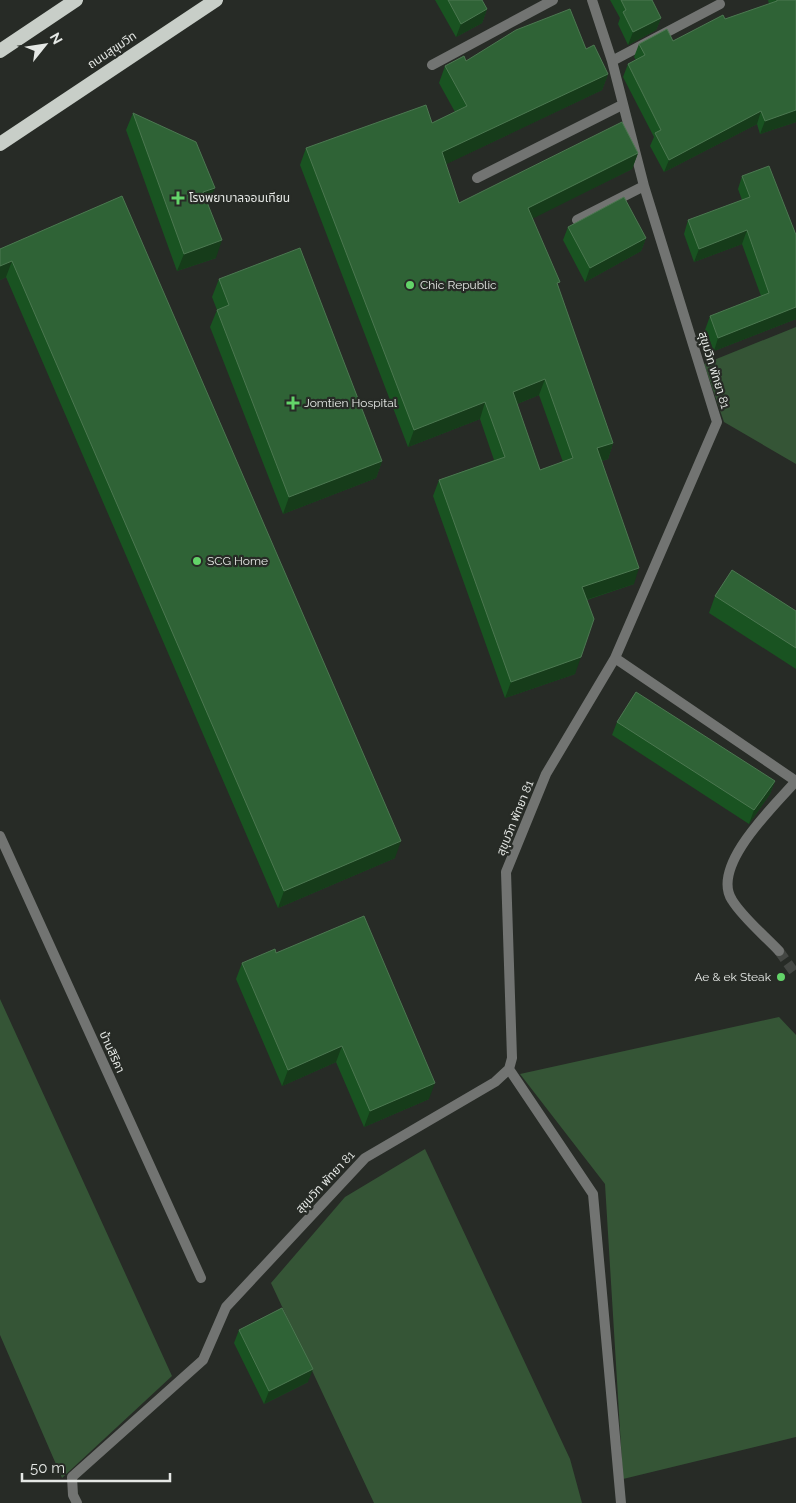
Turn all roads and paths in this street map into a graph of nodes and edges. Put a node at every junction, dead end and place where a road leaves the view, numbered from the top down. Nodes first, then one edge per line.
1 (76, 0) edge
2 (216, 0) edge
3 (553, 0) edge
4 (592, 0) edge
5 (720, 4) dead end
6 (0, 51) edge
7 (612, 61) junction
8 (432, 65) dead end
9 (622, 105) junction
10 (0, 144) edge
11 (477, 178) dead end
12 (644, 186) junction
13 (576, 220) edge
14 (615, 658) junction
15 (796, 781) edge
16 (0, 836) edge
17 (779, 952) tunnel mouth
18 (509, 1069) junction
19 (201, 1278) dead end
20 (77, 1503) edge
21 (621, 1503) edge

1 - 6 highway
2 - 10 highway, ถนนสุขุมวิท
3 - 8 street
4 - 7 street, สุขุมวิท พัทยา 81
5 - 7 street
7 - 9 street, สุขุมวิท พัทยา 81
9 - 11 street
9 - 12 street, สุขุมวิท พัทยา 81
12 - 13 street
12 - 14 street, สุขุมวิท พัทยา 81
14 - 15 street
14 - 18 street, สุขุมวิท พัทยา 81
15 - 17 street
16 - 19 street, บ้านสิริคา
18 - 20 street, สุขุมวิท พัทยา 81
18 - 21 street

